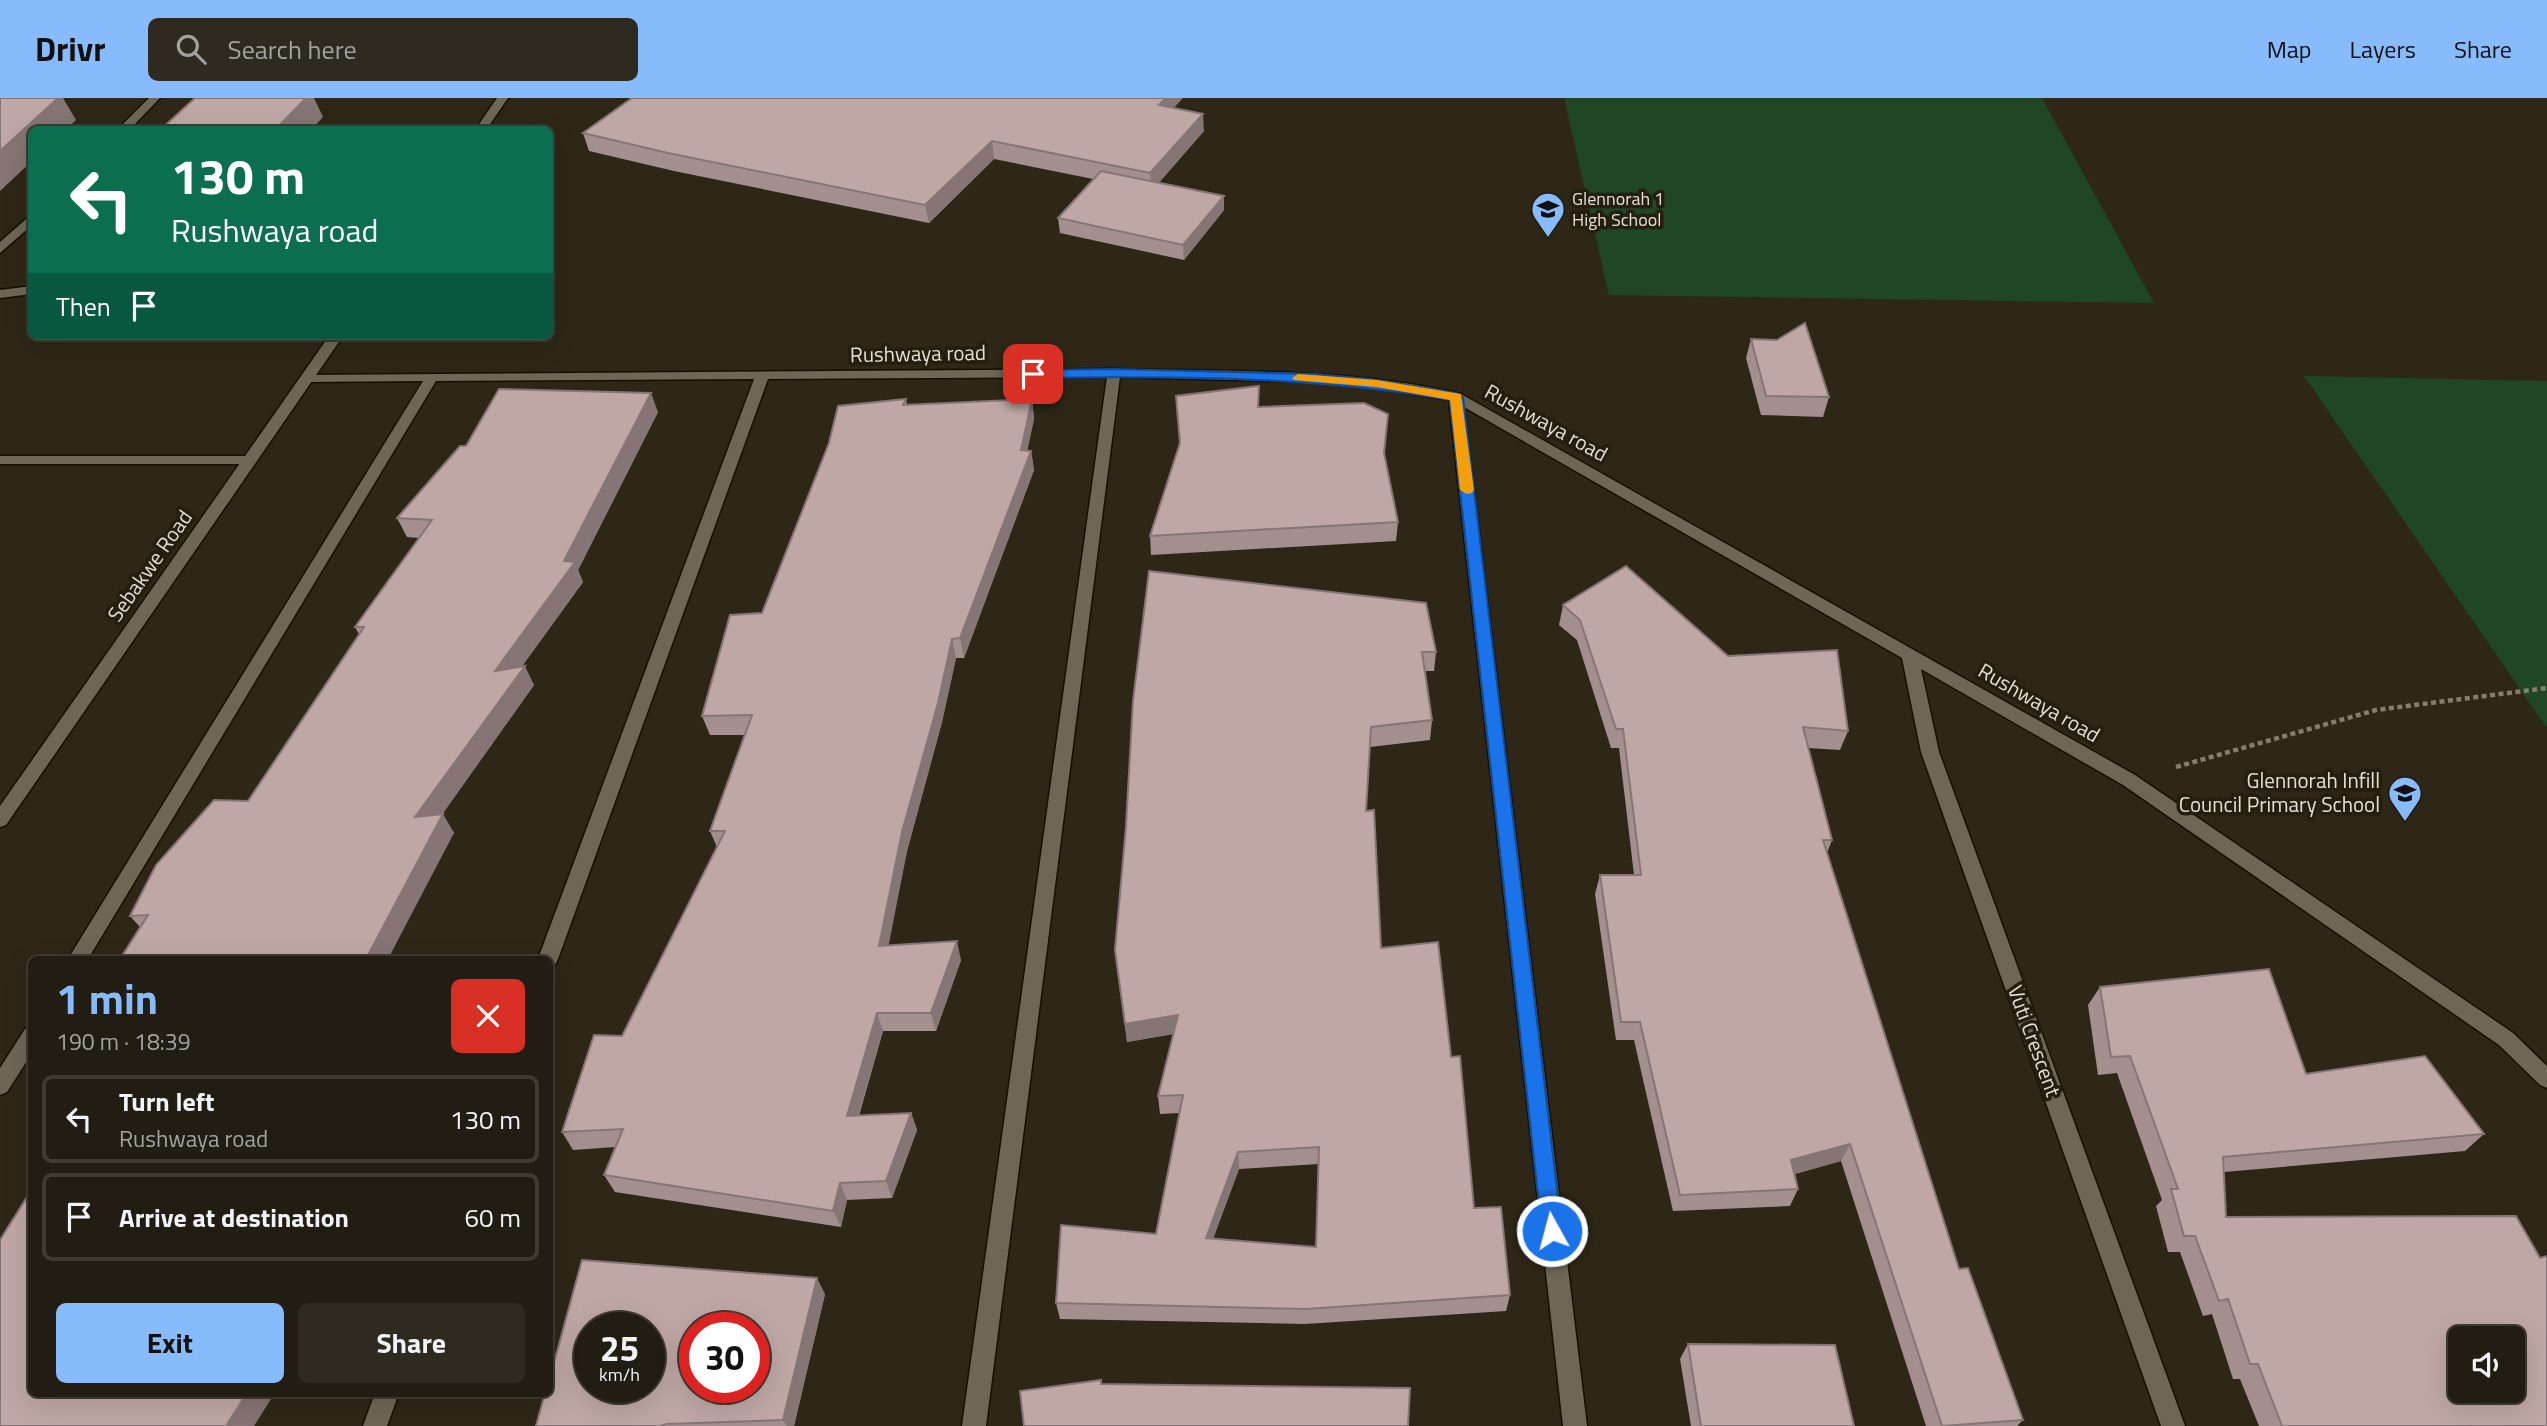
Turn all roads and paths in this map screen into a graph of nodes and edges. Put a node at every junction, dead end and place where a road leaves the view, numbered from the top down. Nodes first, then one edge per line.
1 (155, 98) edge
2 (503, 98) edge
3 (126, 126) edge
4 (483, 126) edge
5 (28, 222) edge
6 (0, 249) edge
7 (28, 290) edge
8 (0, 294) edge
9 (333, 340) edge
10 (1114, 373) junction
11 (762, 377) junction
12 (308, 378) junction
13 (431, 379) junction
14 (1456, 397) junction
15 (0, 460) edge
16 (248, 460) junction
17 (1909, 653) junction
18 (2547, 688) edge
19 (2129, 780) junction
20 (0, 820) edge
21 (80, 956) edge
22 (549, 956) edge
23 (28, 1041) edge
24 (2547, 1079) edge
25 (0, 1086) edge
26 (386, 1397) edge
27 (375, 1426) edge
28 (974, 1426) edge
29 (1575, 1426) edge
30 (2172, 1426) edge

1 - 3 street
2 - 4 street
5 - 6 street
7 - 8 street
9 - 12 street, Sebakwe Road
10 - 11 street, Rushwaya road
10 - 14 street, Rushwaya road
10 - 28 street
11 - 13 street, Rushwaya road
11 - 22 street
12 - 13 street, Rushwaya road
12 - 16 street, Sebakwe Road
13 - 21 street
14 - 17 street, Rushwaya road
14 - 29 street
15 - 16 street
16 - 20 street, Sebakwe Road
17 - 19 street, Rushwaya road
17 - 30 street, Vuti Crescent
18 - 19 path
19 - 24 street, Rushwaya road
23 - 25 street
26 - 27 street

